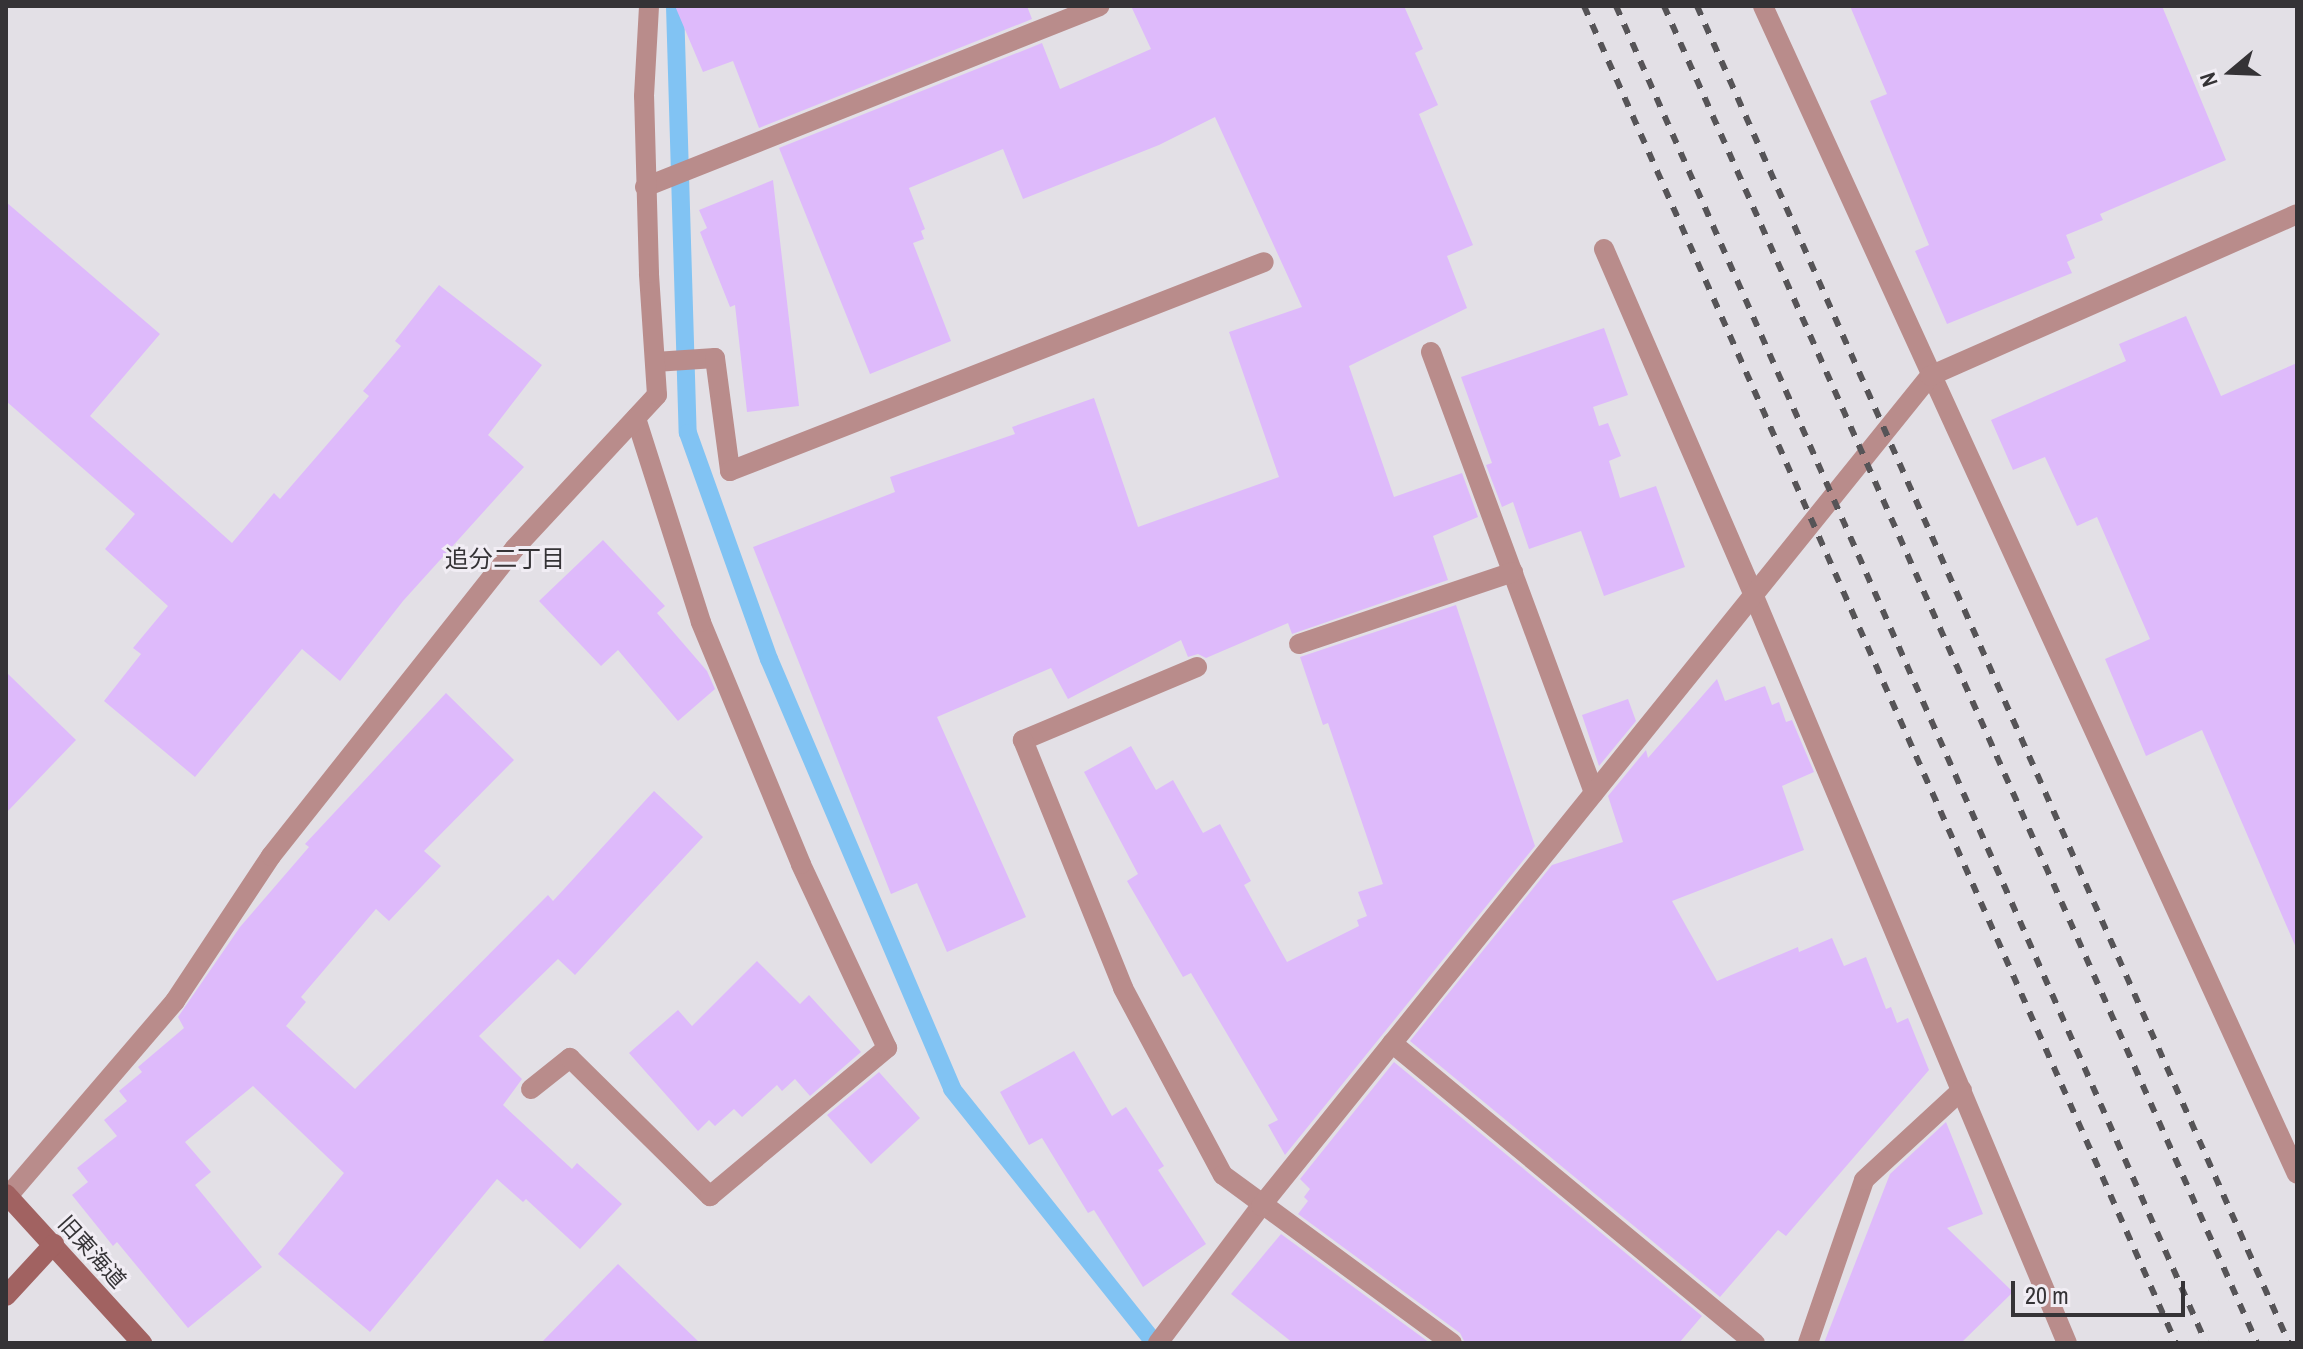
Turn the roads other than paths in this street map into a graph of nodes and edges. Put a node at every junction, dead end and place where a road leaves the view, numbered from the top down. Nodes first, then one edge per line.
1 (649, 6) edge
2 (1099, 6) edge
3 (1763, 6) edge
4 (645, 187) junction
5 (2297, 214) edge
6 (1604, 249) dead end
7 (1264, 262) dead end
8 (1431, 352) dead end
9 (655, 362) junction
10 (1930, 376) junction
11 (636, 418) junction
12 (1513, 572) junction
13 (1753, 594) junction
14 (1299, 644) dead end
15 (1197, 667) dead end
16 (1594, 793) junction
17 (1392, 1043) junction
18 (531, 1089) dead end
19 (1962, 1090) junction
20 (2297, 1174) edge
21 (7, 1195) edge
22 (1261, 1206) junction
23 (54, 1244) junction
24 (6, 1296) edge
25 (142, 1343) edge
26 (1158, 1343) edge
27 (1452, 1343) edge
28 (1755, 1343) edge
29 (1808, 1343) edge
30 (2067, 1343) edge

1 - 4 street
2 - 4 street
3 - 10 street
4 - 9 street
5 - 10 street
6 - 13 street
7 - 9 street
8 - 12 street
9 - 11 street
10 - 13 street
10 - 20 street
11 - 18 street
11 - 21 street
12 - 14 street
12 - 16 street
13 - 16 street
13 - 19 street
15 - 22 street
16 - 17 street
17 - 22 street
17 - 28 street
19 - 29 street
19 - 30 street
21 - 23 street, 旧東海道
22 - 26 street
22 - 27 street
23 - 24 street
23 - 25 street, 旧東海道

